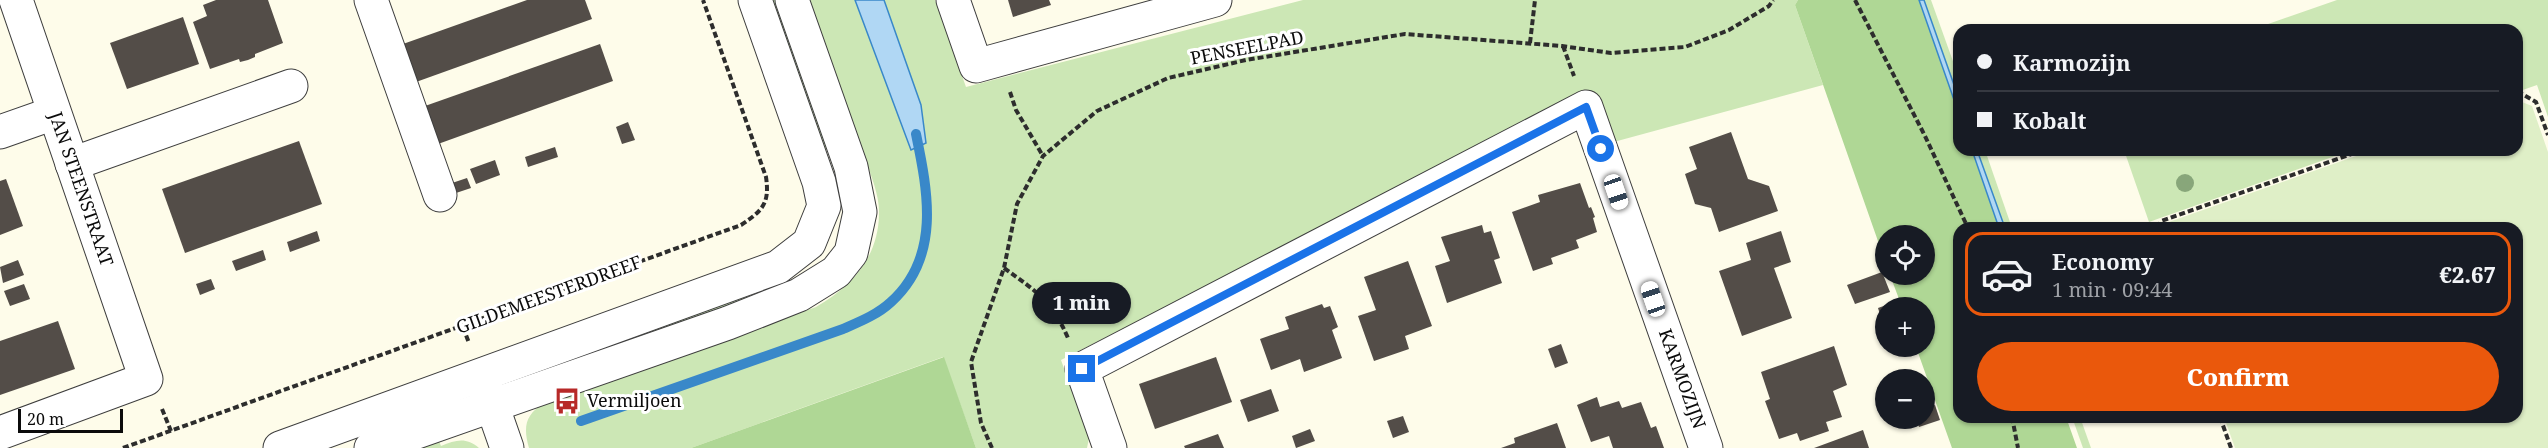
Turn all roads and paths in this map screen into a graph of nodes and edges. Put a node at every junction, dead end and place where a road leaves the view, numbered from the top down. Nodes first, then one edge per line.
1 (16, 0) edge
2 (371, 0) edge
3 (703, 0) edge
4 (754, 0) edge
5 (792, 0) edge
6 (953, 0) edge
7 (1215, 0) edge
8 (1535, 0) edge
9 (1773, 0) edge
10 (1855, 0) edge
11 (1530, 43) junction
12 (999, 60) junction
13 (291, 86) dead end
14 (2523, 95) edge
15 (54, 113) junction
16 (0, 132) edge
17 (2548, 135) edge
18 (1042, 156) junction
19 (2346, 156) edge
20 (72, 164) junction
21 (440, 195) dead end
22 (1965, 222) edge
23 (2161, 222) edge
24 (1004, 268) junction
25 (1082, 369) junction
26 (487, 390) junction
27 (2013, 423) edge
28 (2222, 423) edge
29 (0, 433) edge
30 (123, 448) edge
31 (280, 448) edge
32 (371, 448) edge
33 (507, 448) edge
34 (992, 448) edge
35 (1110, 448) edge
36 (1706, 448) edge
37 (2018, 448) edge
38 (2231, 448) edge

1 - 15 street, JAN STEENSTRAAT
2 - 21 street
3 - 30 path, GILDEMEESTERDREEF
4 - 26 street
5 - 26 street
6 - 12 street
7 - 12 street
8 - 11 path
9 - 11 path, PENSEELPAD
10 - 22 path
11 - 18 path, PENSEELPAD
12 - 18 path
13 - 20 street
14 - 17 path
15 - 16 street
15 - 20 street, JAN STEENSTRAAT
18 - 24 path, PENSEELPAD
19 - 23 path
20 - 29 street, JAN STEENSTRAAT
24 - 25 path
24 - 34 path, PENSEELPAD
25 - 35 street
25 - 36 street, KARMOZIJN
26 - 31 street
26 - 32 street
26 - 33 street
27 - 37 path
28 - 38 path

